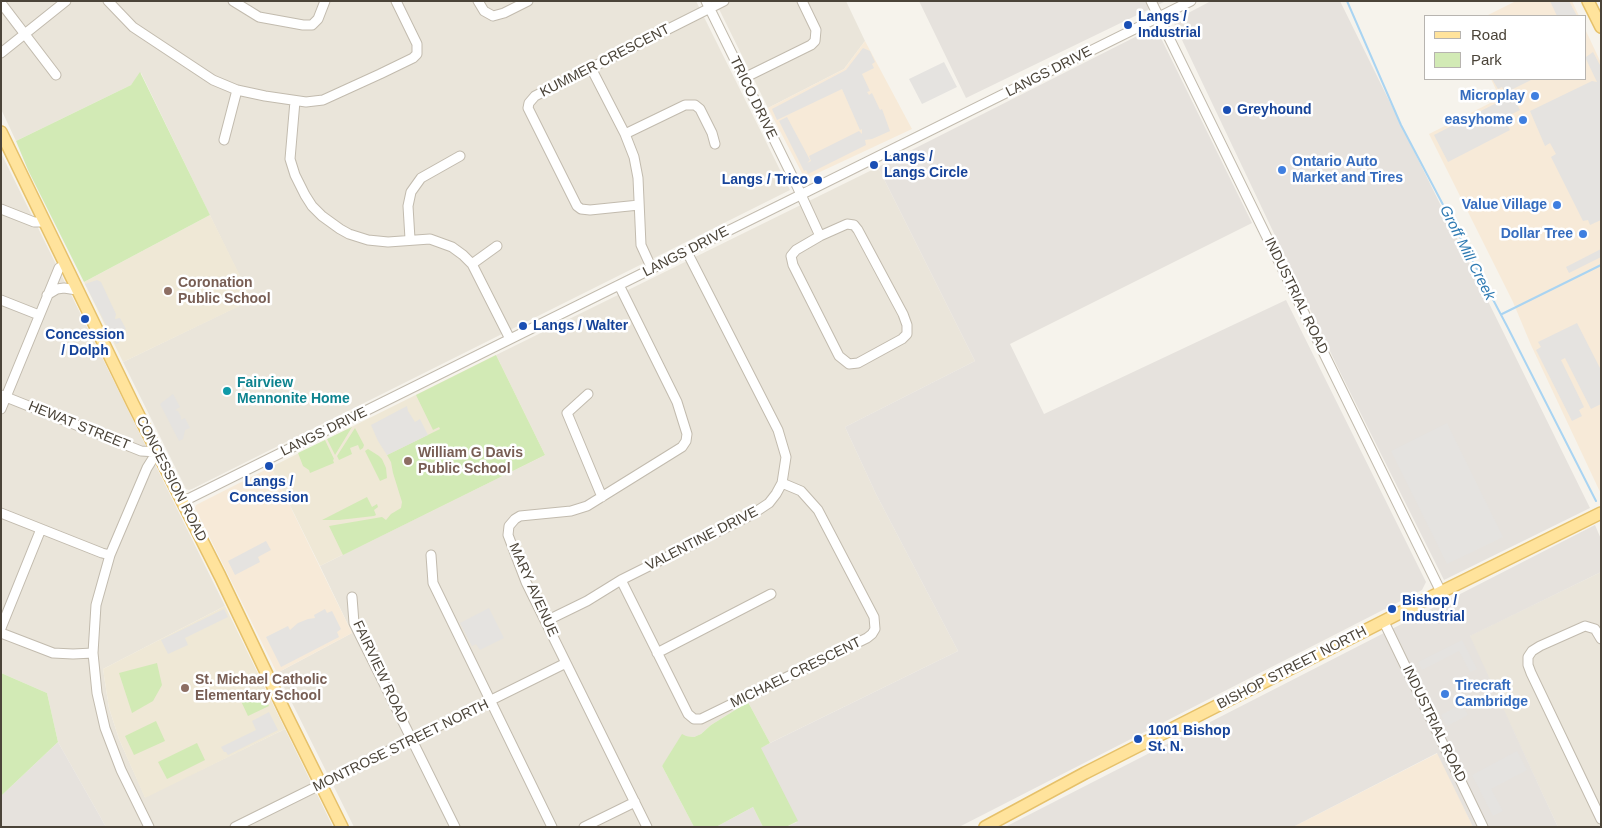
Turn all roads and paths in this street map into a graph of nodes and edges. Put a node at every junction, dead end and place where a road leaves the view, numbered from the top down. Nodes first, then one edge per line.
1 (66, 1) edge
2 (108, 1) edge
3 (233, 1) edge
4 (325, 1) edge
5 (396, 1) edge
6 (478, 1) edge
7 (528, 1) edge
8 (724, 1) edge
9 (802, 1) edge
10 (1151, 1) edge
11 (1191, 1) edge
12 (1588, 1) edge
13 (1, 3) edge
14 (707, 5) edge
15 (1159, 17) junction
16 (1601, 27) edge
17 (25, 35) junction
18 (1, 53) edge
19 (591, 68) junction
20 (56, 75) dead end
21 (744, 78) junction
22 (237, 90) junction
23 (295, 101) junction
24 (1, 132) edge
25 (625, 134) junction
26 (224, 140) dead end
27 (715, 144) dead end
28 (460, 156) dead end
29 (801, 194) junction
30 (639, 205) junction
31 (1, 209) edge
32 (45, 222) junction
33 (820, 236) junction
34 (410, 239) junction
35 (497, 246) dead end
36 (686, 252) junction
37 (472, 264) junction
38 (66, 265) junction
39 (652, 269) junction
40 (619, 285) junction
41 (78, 290) junction
42 (47, 295) junction
43 (1, 300) edge
44 (39, 315) junction
45 (510, 339) junction
46 (588, 394) dead end
47 (4, 396) edge
48 (1, 409) edge
49 (158, 452) junction
50 (782, 483) junction
51 (602, 497) junction
52 (182, 502) junction
53 (1601, 512) edge
54 (1, 513) edge
55 (41, 529) junction
56 (110, 555) junction
57 (430, 555) dead end
58 (621, 580) junction
59 (1441, 592) junction
60 (771, 594) dead end
61 (352, 597) dead end
62 (546, 621) junction
63 (1384, 622) junction
64 (1, 628) edge
65 (1, 633) edge
66 (1601, 640) edge
67 (657, 652) junction
68 (93, 653) junction
69 (566, 663) junction
70 (490, 702) junction
71 (412, 740) junction
72 (322, 784) junction
73 (635, 802) junction
74 (1601, 819) edge
75 (149, 827) edge
76 (235, 827) edge
77 (342, 827) edge
78 (455, 827) edge
79 (552, 827) edge
80 (584, 827) edge
81 (647, 827) edge
82 (985, 827) edge
83 (1483, 827) edge

1 - 17 street
2 - 22 street
3 - 4 street
5 - 23 street
6 - 7 street
8 - 14 street, KUMMER CRESCENT
9 - 21 street
10 - 15 street, INDUSTRIAL ROAD
11 - 15 street, LANGS DRIVE
12 - 16 main road
13 - 17 street
14 - 19 street, KUMMER CRESCENT
14 - 21 street, TRICO DRIVE
15 - 29 street, LANGS DRIVE
15 - 59 street, INDUSTRIAL ROAD
17 - 18 street
17 - 20 street
19 - 25 street
19 - 30 street, KUMMER CRESCENT
21 - 29 street, TRICO DRIVE
22 - 23 street
22 - 26 street
23 - 34 street
24 - 32 main road, CONCESSION ROAD
25 - 27 street
25 - 30 street
28 - 34 street
29 - 33 street, TRICO DRIVE
29 - 36 street, LANGS DRIVE
30 - 39 street
31 - 32 street
32 - 38 main road, CONCESSION ROAD
33 - 33 street
34 - 37 street
35 - 37 street
36 - 39 street, LANGS DRIVE
36 - 50 street, VALENTINE DRIVE
37 - 45 street
38 - 41 main road, CONCESSION ROAD
38 - 42 street
39 - 40 street, LANGS DRIVE
40 - 45 street, LANGS DRIVE
40 - 51 street, MARY AVENUE
41 - 42 street
41 - 49 main road, CONCESSION ROAD
42 - 44 street
43 - 44 street
44 - 47 street
45 - 52 street, LANGS DRIVE
46 - 51 street
47 - 48 street
47 - 49 street, HEWAT STREET
49 - 52 main road, CONCESSION ROAD
49 - 56 street
50 - 58 street, VALENTINE DRIVE
50 - 67 street, MICHAEL CRESCENT
51 - 62 street, MARY AVENUE
52 - 72 main road, CONCESSION ROAD
53 - 59 main road, BISHOP STREET NORTH
54 - 55 street
55 - 56 street
55 - 64 street
56 - 68 street
57 - 70 street
58 - 62 street, VALENTINE DRIVE
58 - 67 street, MICHAEL CRESCENT
59 - 63 main road, BISHOP STREET NORTH
60 - 67 street
61 - 71 street, FAIRVIEW ROAD
62 - 69 street, MARY AVENUE
63 - 82 main road, BISHOP STREET NORTH
63 - 83 street, INDUSTRIAL ROAD
65 - 68 street
66 - 74 street
68 - 75 street
69 - 70 street, MONTROSE STREET NORTH
69 - 73 street, MARY AVENUE
70 - 71 street, MONTROSE STREET NORTH
70 - 79 street
71 - 72 street, MONTROSE STREET NORTH
71 - 78 street, FAIRVIEW ROAD
72 - 76 street, MONTROSE STREET NORTH
72 - 77 main road, CONCESSION ROAD
73 - 80 street
73 - 81 street, MARY AVENUE

